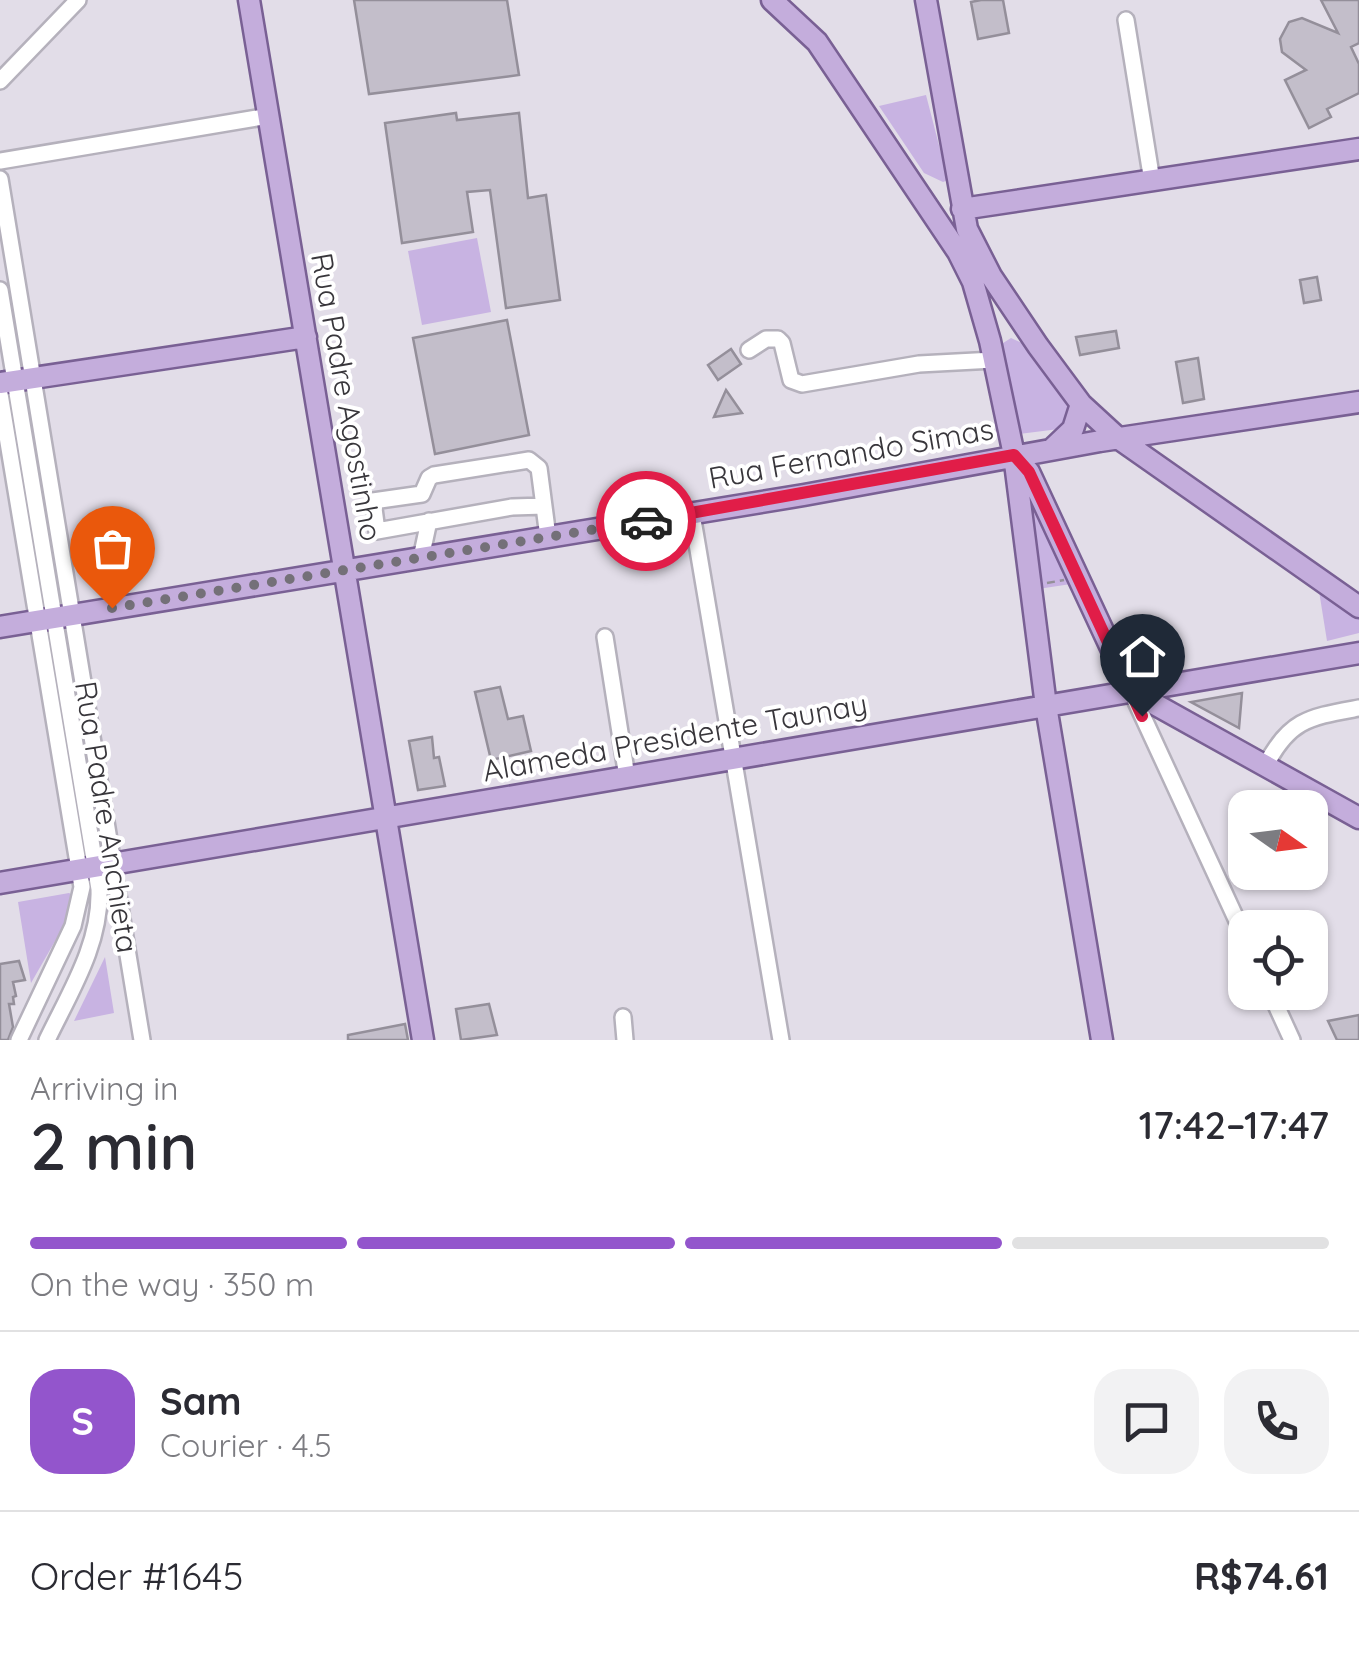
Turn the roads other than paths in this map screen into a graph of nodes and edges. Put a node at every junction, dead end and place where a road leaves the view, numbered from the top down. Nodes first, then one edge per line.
1 (78, 0) edge
2 (249, 0) edge
3 (772, 0) edge
4 (926, 0) edge
5 (1126, 20) dead end
6 (0, 81) edge
7 (269, 116) junction
8 (1359, 150) edge
9 (0, 161) edge
10 (0, 179) edge
11 (957, 180) junction
12 (1152, 181) junction
13 (918, 190) junction
14 (962, 209) junction
15 (943, 230) junction
16 (0, 290) edge
17 (306, 337) junction
18 (1038, 346) junction
19 (748, 350) dead end
20 (992, 351) junction
21 (12, 384) edge
22 (1359, 402) edge
23 (1082, 404) junction
24 (1164, 431) junction
25 (1118, 438) junction
26 (1054, 448) junction
27 (1014, 455) junction
28 (1160, 469) junction
29 (544, 506) junction
30 (692, 514) junction
31 (429, 522) junction
32 (548, 537) junction
33 (421, 558) junction
34 (345, 570) junction
35 (1359, 607) edge
36 (55, 618) junction
37 (0, 627) edge
38 (605, 637) dead end
39 (1359, 653) edge
40 (1130, 691) junction
41 (1046, 706) junction
42 (1359, 708) edge
43 (1172, 716) junction
44 (1154, 740) junction
45 (734, 758) junction
46 (1265, 767) junction
47 (627, 777) junction
48 (1358, 816) edge
49 (386, 817) junction
50 (97, 866) junction
51 (0, 883) edge
52 (1232, 910) edge
53 (1278, 1010) edge
54 (623, 1017) dead end
55 (18, 1040) edge
56 (47, 1040) edge
57 (142, 1040) edge
58 (423, 1040) edge
59 (625, 1040) edge
60 (781, 1040) edge
61 (1102, 1040) edge
62 (1292, 1040) edge

1 - 6 street
2 - 7 main road, Rua Padre Agostinho
3 - 13 main road
4 - 11 main road
5 - 12 street
7 - 9 street
7 - 17 main road, Rua Padre Agostinho
8 - 12 main road
10 - 21 street, Rua Padre Anchieta
11 - 13 main road
11 - 14 main road
12 - 14 main road
13 - 15 main road
14 - 15 street
14 - 18 main road
15 - 20 main road
16 - 21 street
17 - 21 main road
17 - 34 main road, Rua Padre Agostinho
18 - 20 main road
18 - 23 main road
19 - 20 street
20 - 27 main road
21 - 36 street, Rua Padre Anchieta
21 - 36 street, Rua Padre Anchieta
22 - 24 main road, Rua Fernando Simas
23 - 25 main road
23 - 26 main road
24 - 25 main road, Rua Fernando Simas
24 - 28 main road
25 - 26 main road, Rua Fernando Simas
25 - 28 main road
26 - 27 main road, Rua Fernando Simas
27 - 30 main road, Rua Fernando Simas
27 - 40 main road
27 - 41 main road
28 - 35 main road
29 - 31 street
29 - 31 street
29 - 32 street
30 - 32 main road, Rua Fernando Simas
30 - 45 street
31 - 33 street
32 - 33 main road, Rua Fernando Simas
33 - 34 main road, Rua Fernando Simas
34 - 36 main road, Rua Fernando Simas
34 - 49 main road, Rua Padre Agostinho
36 - 37 main road, Rua Fernando Simas
36 - 50 street, Rua Padre Anchieta
36 - 50 street, Rua Padre Anchieta
38 - 47 street
39 - 40 main road, Alameda Presidente Taunay
40 - 41 main road, Alameda Presidente Taunay
40 - 43 main road
40 - 44 street
41 - 45 main road, Alameda Presidente Taunay
41 - 61 main road
42 - 46 street
43 - 44 street
43 - 46 main road
44 - 52 street
45 - 47 main road, Alameda Presidente Taunay
45 - 60 street
46 - 48 main road
47 - 49 main road, Alameda Presidente Taunay
49 - 50 main road, Alameda Presidente Taunay
49 - 58 main road, Rua Padre Agostinho
50 - 51 main road, Alameda Presidente Taunay
50 - 55 street
50 - 56 street
50 - 57 street, Rua Padre Anchieta
53 - 62 street
54 - 59 street

